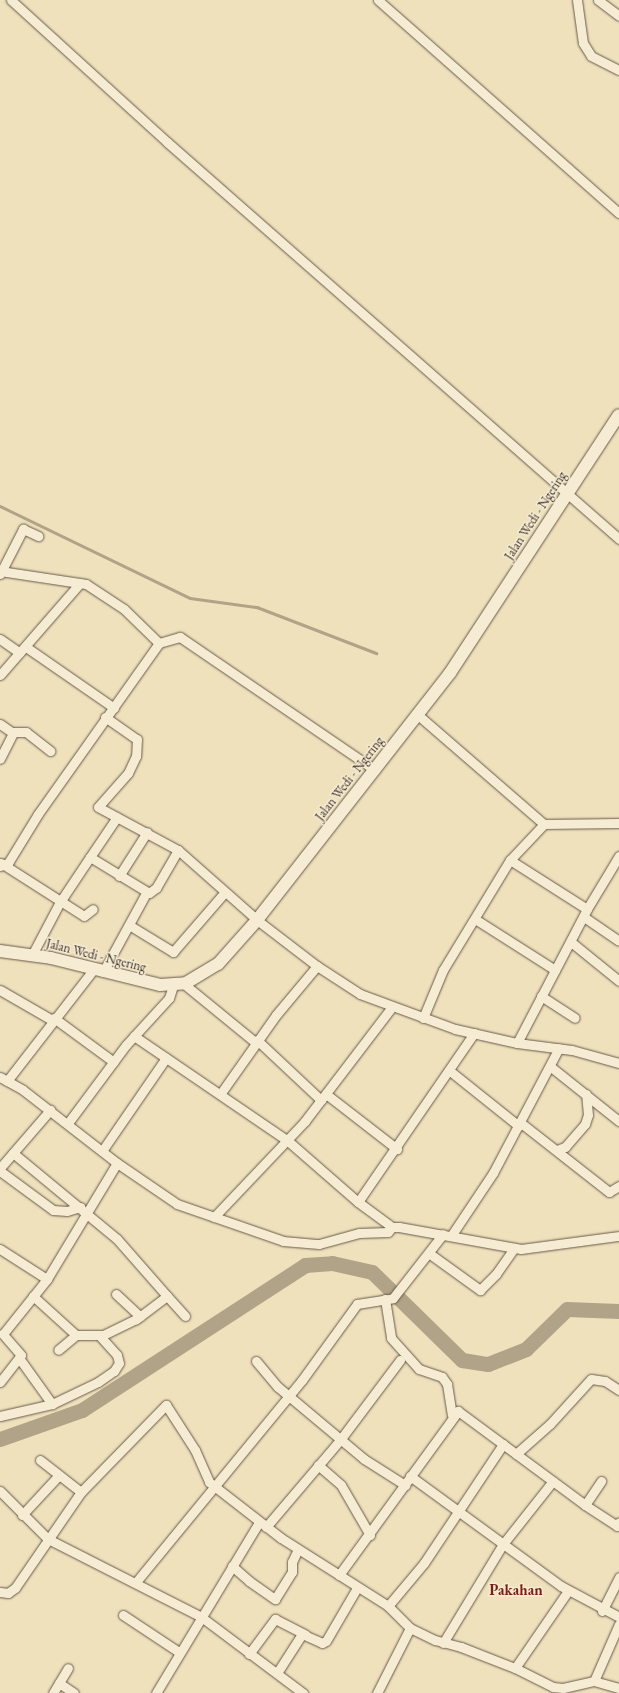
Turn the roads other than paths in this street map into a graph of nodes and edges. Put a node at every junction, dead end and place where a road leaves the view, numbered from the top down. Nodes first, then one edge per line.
1 (12, 0) edge
2 (378, 0) edge
3 (577, 0) edge
4 (598, 0) edge
5 (619, 16) edge
6 (619, 70) edge
7 (619, 213) edge
8 (619, 415) edge
9 (568, 492) junction
10 (38, 536) dead end
11 (619, 539) edge
12 (1, 572) edge
13 (80, 582) junction
14 (0, 639) edge
15 (159, 643) junction
16 (23, 650) junction
17 (0, 675) edge
18 (114, 708) junction
19 (418, 715) junction
20 (105, 717) junction
21 (0, 724) edge
22 (12, 732) junction
23 (50, 751) dead end
24 (0, 759) edge
25 (375, 770) junction
26 (117, 817) junction
27 (619, 823) edge
28 (544, 824) junction
29 (147, 832) junction
30 (178, 850) junction
31 (90, 856) junction
32 (619, 856) edge
33 (510, 860) junction
34 (1, 864) edge
35 (119, 876) junction
36 (225, 892) junction
37 (146, 893) junction
38 (60, 902) junction
39 (92, 909) dead end
40 (586, 913) junction
41 (475, 919) junction
42 (257, 920) junction
43 (129, 925) junction
44 (619, 941) edge
45 (571, 942) junction
46 (0, 951) edge
47 (32, 955) junction
48 (317, 966) junction
49 (98, 970) junction
50 (555, 970) junction
51 (619, 981) edge
52 (178, 985) junction
53 (0, 990) edge
54 (540, 996) junction
55 (391, 1008) junction
56 (422, 1018) junction
57 (576, 1018) dead end
58 (53, 1019) junction
59 (474, 1033) junction
60 (134, 1036) junction
61 (256, 1041) junction
62 (517, 1043) junction
63 (560, 1048) junction
64 (166, 1058) junction
65 (114, 1062) junction
66 (619, 1063) edge
67 (551, 1067) junction
68 (450, 1071) junction
69 (9, 1075) edge
70 (221, 1093) junction
71 (586, 1094) junction
72 (324, 1097) junction
73 (50, 1110) junction
74 (70, 1119) junction
75 (619, 1121) edge
76 (520, 1124) junction
77 (288, 1141) junction
78 (104, 1148) junction
79 (397, 1149) junction
80 (557, 1150) junction
81 (13, 1153) junction
82 (118, 1163) junction
83 (0, 1170) edge
84 (619, 1186) edge
85 (358, 1202) junction
86 (83, 1210) junction
87 (217, 1214) junction
88 (391, 1228) junction
89 (619, 1236) edge
90 (444, 1237) junction
91 (514, 1248) junction
92 (0, 1249) edge
93 (430, 1254) junction
94 (47, 1279) junction
95 (116, 1294) dead end
96 (33, 1296) junction
97 (167, 1296) junction
98 (393, 1296) junction
99 (140, 1316) junction
100 (185, 1316) dead end
101 (2, 1333) edge
102 (76, 1334) junction
103 (99, 1335) junction
104 (58, 1350) dead end
105 (19, 1358) junction
106 (400, 1360) dead end
107 (256, 1361) dead end
108 (0, 1382) edge
109 (619, 1390) edge
110 (289, 1396) junction
111 (52, 1404) junction
112 (452, 1415) junction
113 (0, 1416) edge
114 (340, 1440) junction
115 (504, 1444) junction
116 (516, 1454) junction
117 (40, 1460) dead end
118 (318, 1465) junction
119 (59, 1475) junction
120 (410, 1476) junction
121 (553, 1481) junction
122 (601, 1481) dead end
123 (404, 1485) junction
124 (215, 1488) junction
125 (0, 1491) edge
126 (81, 1492) junction
127 (585, 1505) junction
128 (459, 1513) junction
129 (22, 1515) junction
130 (262, 1524) junction
131 (618, 1525) edge
132 (370, 1535) junction
133 (48, 1539) junction
134 (503, 1544) junction
135 (298, 1549) junction
136 (232, 1566) junction
137 (339, 1575) junction
138 (619, 1577) edge
139 (136, 1582) junction
140 (357, 1588) junction
141 (568, 1591) junction
142 (0, 1592) edge
143 (388, 1606) junction
144 (602, 1611) junction
145 (123, 1615) dead end
146 (200, 1616) junction
147 (619, 1618) edge
148 (619, 1624) edge
149 (410, 1628) junction
150 (305, 1634) junction
151 (443, 1643) junction
152 (179, 1652) junction
153 (249, 1654) junction
154 (68, 1668) dead end
155 (515, 1668) junction
156 (277, 1673) junction
157 (594, 1681) junction
158 (59, 1683) junction
159 (619, 1688) edge
160 (564, 1690) edge
161 (160, 1691) edge
162 (53, 1693) edge
163 (74, 1693) edge
164 (303, 1693) edge
165 (377, 1693) edge

1 - 9 street
2 - 7 street
3 - 6 street
4 - 5 street
8 - 9 main road, Jalan Wedi - Ngering
9 - 11 street
9 - 19 main road, Jalan Wedi - Ngering
10 - 12 street
12 - 13 street
13 - 15 street
13 - 16 street
14 - 16 street
15 - 18 street
15 - 25 street
16 - 17 street
16 - 18 street
18 - 20 street
19 - 25 main road, Jalan Wedi - Ngering
19 - 28 street
20 - 26 street
20 - 34 street
21 - 22 street
22 - 23 street
22 - 24 street
25 - 42 main road, Jalan Wedi - Ngering
26 - 29 street
26 - 31 street
27 - 28 street
28 - 33 street
29 - 30 street
29 - 35 street
30 - 36 street
30 - 37 street
31 - 35 street
31 - 38 street
32 - 40 street
33 - 40 street
33 - 41 street
34 - 38 street
35 - 37 street
36 - 42 street
36 - 43 street
37 - 43 street
38 - 39 street
38 - 47 street
40 - 44 street
40 - 45 street
41 - 50 street
41 - 56 street
42 - 48 street
42 - 52 main road, Jalan Wedi - Ngering
43 - 49 street
45 - 50 street
45 - 51 street
46 - 47 main road, Jalan Wedi - Ngering
47 - 49 main road, Jalan Wedi - Ngering
48 - 55 street
48 - 61 street
49 - 52 main road, Jalan Wedi - Ngering
49 - 58 street
50 - 54 street
52 - 60 street
52 - 61 street
53 - 58 street
54 - 57 street
54 - 62 street
55 - 56 street
55 - 72 street
56 - 59 street
58 - 65 street
58 - 69 street
59 - 62 street
59 - 68 street
60 - 64 street
60 - 65 street
61 - 70 street
61 - 72 street
62 - 63 street
63 - 66 street
63 - 67 street
64 - 70 street
64 - 78 street
65 - 74 street
67 - 71 street
67 - 76 street
68 - 76 street
68 - 79 street
69 - 73 street
70 - 77 street
71 - 75 street
71 - 80 street
72 - 77 street
72 - 79 street
73 - 74 street
73 - 81 street
74 - 78 street
76 - 80 street
76 - 90 street
77 - 85 street
77 - 87 street
78 - 82 street
79 - 85 street
80 - 84 street
81 - 83 street
81 - 86 street
82 - 86 street
82 - 87 street
83 - 86 street
85 - 88 street
86 - 94 street
86 - 97 street
87 - 88 street
88 - 90 street
89 - 91 street
90 - 91 street
90 - 93 street
91 - 93 street
92 - 94 street
93 - 98 street
94 - 96 street
95 - 99 street
96 - 101 street
96 - 102 street
97 - 99 street
97 - 100 street
98 - 110 street
98 - 112 street
99 - 103 street
101 - 105 street
102 - 103 street
102 - 104 street
103 - 111 street
105 - 108 street
105 - 111 street
106 - 114 street
107 - 110 street
109 - 116 street
110 - 114 street
110 - 124 street
111 - 113 street
112 - 115 street
112 - 120 street
114 - 118 street
114 - 123 street
115 - 116 street
115 - 128 street
116 - 121 street
117 - 119 street
118 - 130 street
118 - 132 street
119 - 126 street
119 - 129 street
120 - 123 street
120 - 128 street
121 - 127 street
121 - 134 street
122 - 127 street
123 - 132 street
124 - 126 street
124 - 130 street
124 - 139 street
125 - 129 street
126 - 133 street
127 - 131 street
128 - 134 street
128 - 143 street
129 - 133 street
130 - 135 street
130 - 136 street
132 - 137 street
133 - 139 street
133 - 142 street
134 - 141 street
134 - 151 street
135 - 136 street
135 - 137 street
136 - 146 street
137 - 140 street
138 - 144 street
139 - 146 street
140 - 143 street
140 - 150 street
141 - 144 street
141 - 155 street
143 - 149 street
144 - 147 street
145 - 152 street
146 - 152 street
146 - 153 street
148 - 157 street
149 - 151 street
149 - 165 street
150 - 153 street
150 - 156 street
151 - 155 street
152 - 161 street
153 - 156 street
154 - 158 street
155 - 160 street
156 - 164 street
157 - 159 street
157 - 160 street
158 - 162 street
158 - 163 street

